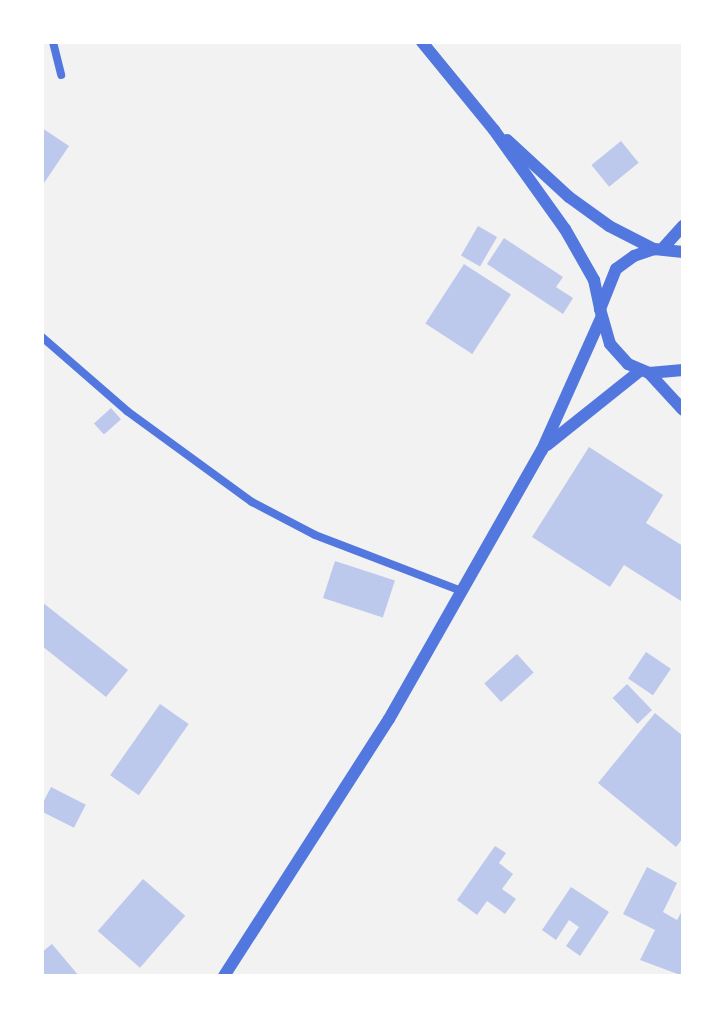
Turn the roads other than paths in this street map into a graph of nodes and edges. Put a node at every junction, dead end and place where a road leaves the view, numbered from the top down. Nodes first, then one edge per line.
1 (53, 42) edge
2 (422, 42) edge
3 (61, 75) dead end
4 (494, 130) junction
5 (683, 226) edge
6 (671, 249) edge
7 (601, 314) junction
8 (42, 337) edge
9 (683, 370) edge
10 (645, 371) junction
11 (683, 410) edge
12 (542, 450) junction
13 (459, 590) junction
14 (224, 976) edge

1 - 3 street
2 - 4 street
4 - 6 street
4 - 7 street
5 - 6 street
6 - 7 street
7 - 10 street
7 - 12 street
8 - 13 street
9 - 10 street
10 - 11 street
10 - 12 street
12 - 13 street
13 - 14 street

